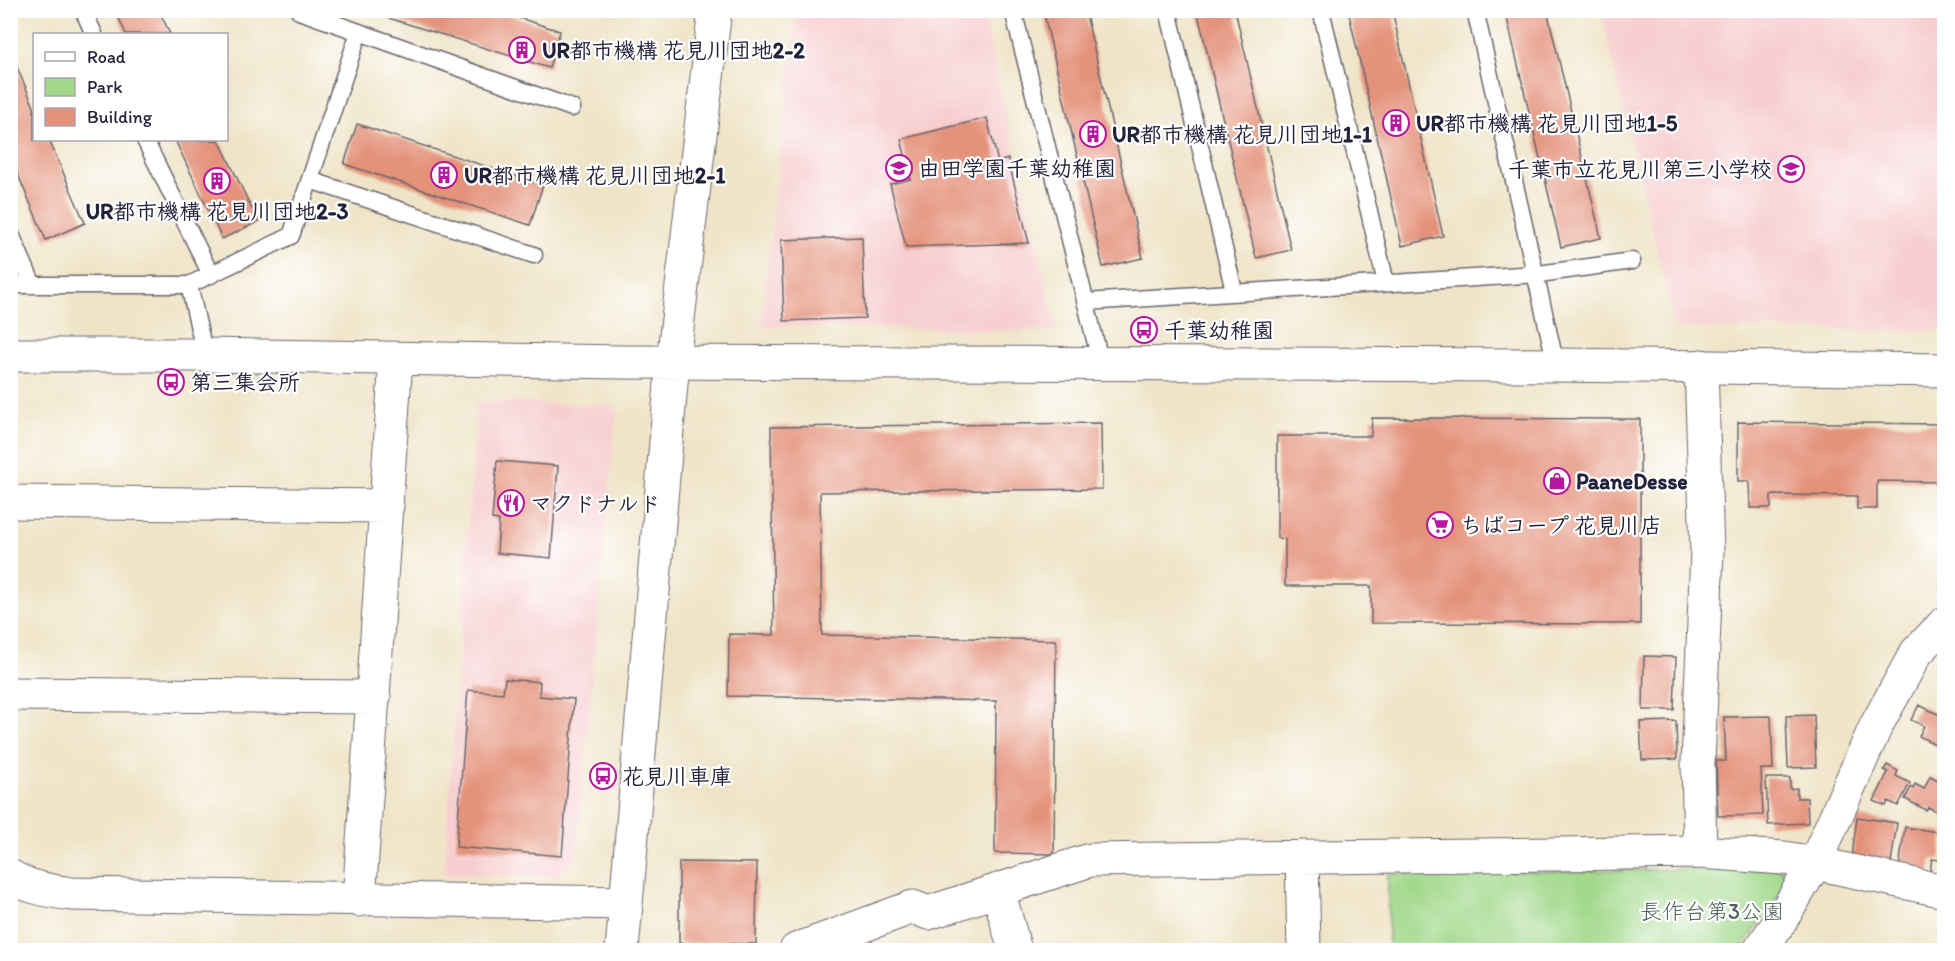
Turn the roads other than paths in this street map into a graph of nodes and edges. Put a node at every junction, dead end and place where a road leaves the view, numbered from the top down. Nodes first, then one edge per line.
1 (83, 10) edge
2 (715, 10) edge
3 (1013, 10) edge
4 (1168, 10) edge
5 (1322, 10) edge
6 (1475, 10) edge
7 (299, 11) edge
8 (358, 32) junction
9 (94, 33) edge
10 (572, 108) dead end
11 (145, 141) edge
12 (310, 180) junction
13 (10, 232) edge
14 (534, 255) dead end
15 (1632, 261) dead end
16 (1535, 274) junction
17 (211, 275) junction
18 (1386, 283) junction
19 (10, 285) edge
20 (33, 285) junction
21 (189, 285) junction
22 (1234, 291) junction
23 (1085, 302) junction
24 (10, 355) edge
25 (205, 355) junction
26 (396, 359) junction
27 (673, 362) junction
28 (1101, 364) junction
29 (1556, 365) junction
30 (1701, 366) junction
31 (1944, 370) edge
32 (10, 502) edge
33 (387, 506) junction
34 (1944, 624) edge
35 (10, 694) edge
36 (374, 697) junction
37 (1700, 852) junction
38 (1302, 857) junction
39 (1815, 863) junction
40 (10, 876) edge
41 (998, 890) junction
42 (1944, 891) edge
43 (359, 900) junction
44 (626, 903) junction
45 (622, 951) edge
46 (796, 951) edge
47 (1015, 951) edge
48 (1304, 951) edge
49 (1760, 951) edge

1 - 9 lane
2 - 27 street
3 - 23 lane
4 - 22 lane
5 - 18 lane
6 - 16 lane
7 - 8 lane
8 - 10 lane
8 - 12 lane
11 - 17 lane
12 - 14 lane
12 - 17 lane
13 - 20 lane
15 - 16 lane
16 - 18 lane
16 - 29 lane
17 - 21 lane
18 - 22 lane
19 - 20 lane
20 - 21 lane
21 - 25 lane
22 - 23 lane
23 - 28 lane
24 - 25 street
25 - 26 street
26 - 27 street
26 - 33 street
27 - 28 street
27 - 44 street
28 - 29 street
29 - 30 street
30 - 31 street
30 - 37 street
32 - 33 street
33 - 36 street
34 - 39 street
35 - 36 street
36 - 43 street
37 - 38 street
37 - 39 street
38 - 41 street
38 - 48 street
39 - 42 street
39 - 49 street
40 - 43 street
41 - 46 street
41 - 47 street
43 - 44 street
44 - 45 street

